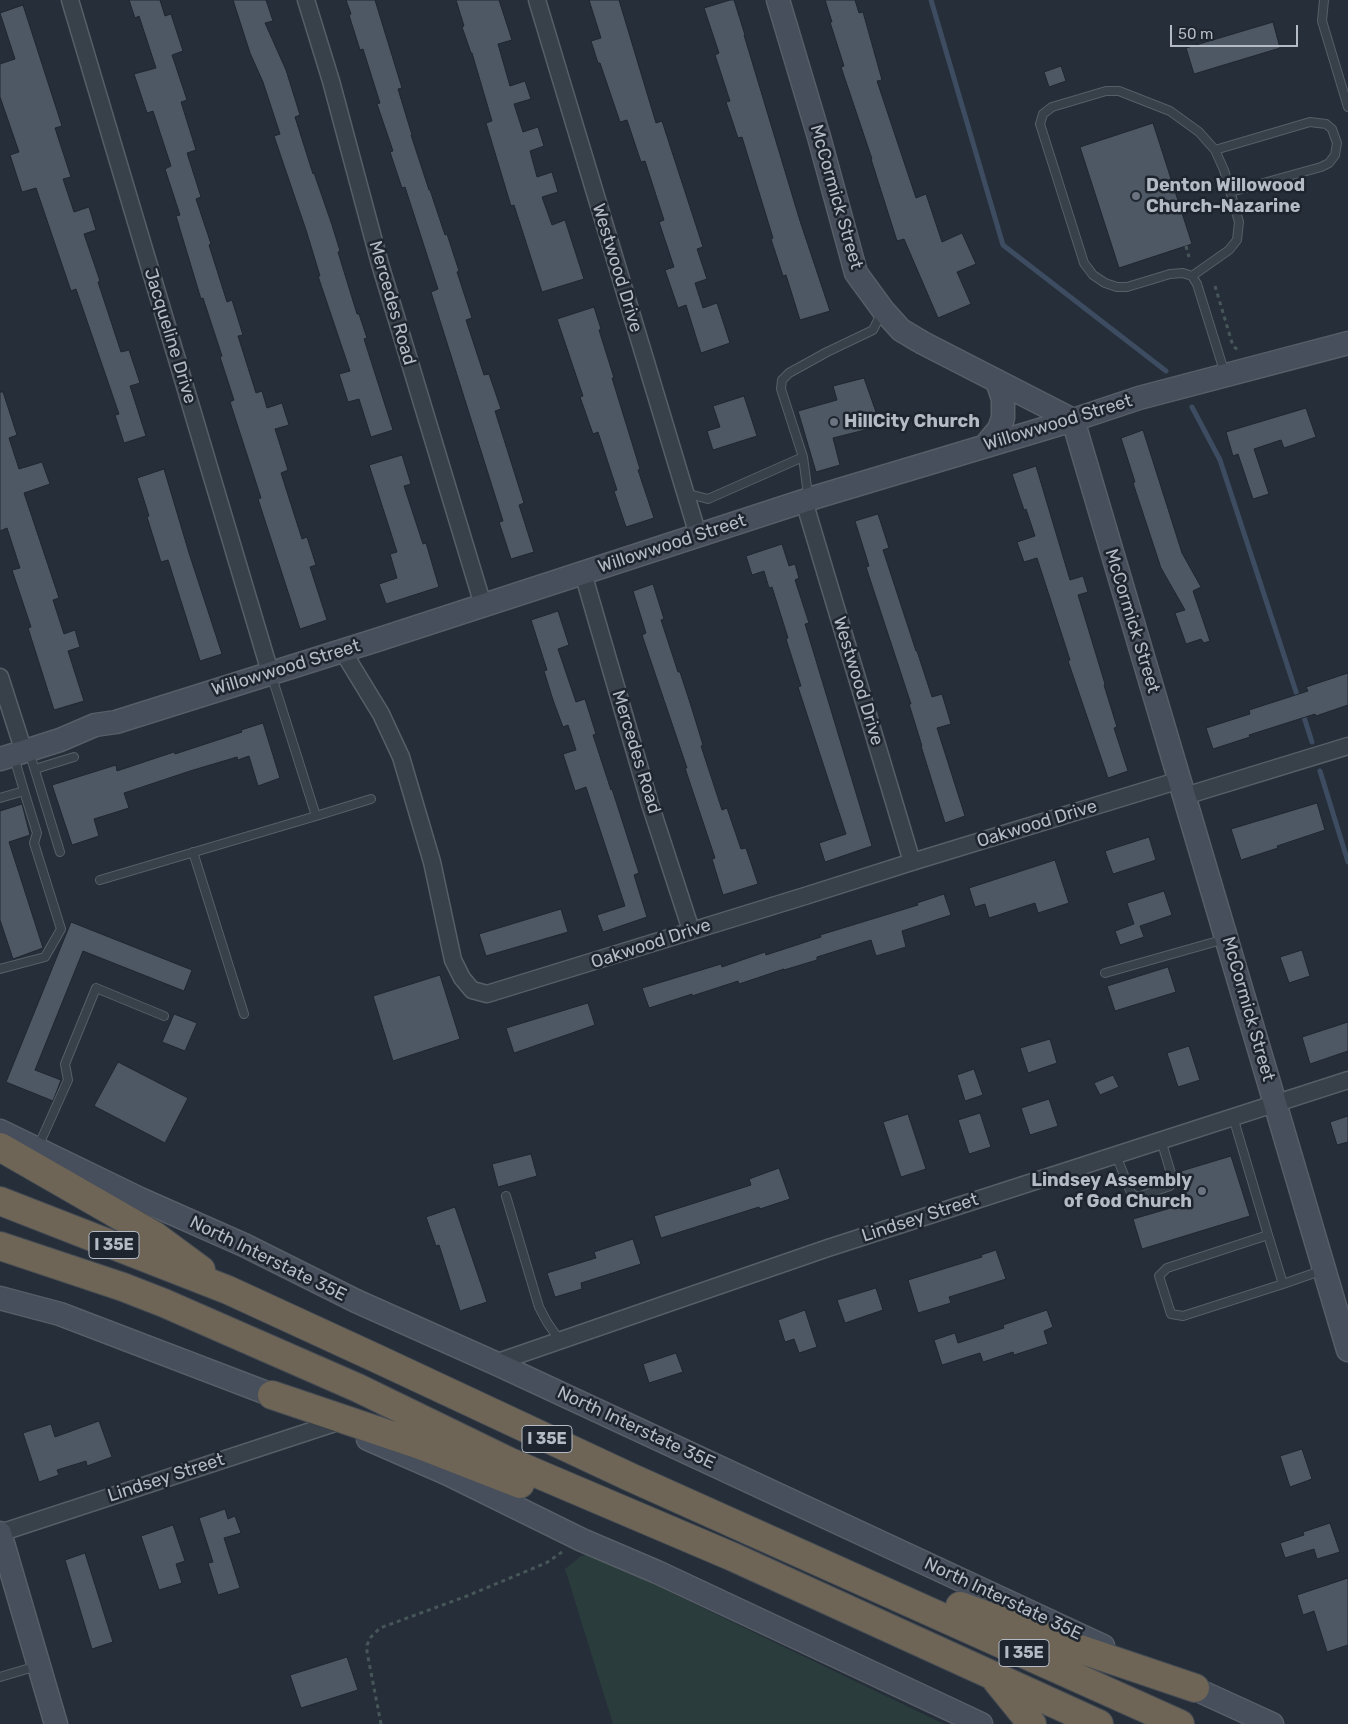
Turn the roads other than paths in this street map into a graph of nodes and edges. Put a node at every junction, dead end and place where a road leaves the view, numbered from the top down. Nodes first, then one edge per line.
1 (70, 0) edge
2 (306, 0) edge
3 (537, 0) edge
4 (778, 0) edge
5 (1324, 0) edge
6 (1348, 107) edge
7 (1215, 150) junction
8 (1231, 192) junction
9 (1192, 276) junction
10 (883, 310) junction
11 (1348, 343) edge
12 (1225, 376) junction
13 (997, 381) junction
14 (1073, 420) junction
15 (986, 446) junction
16 (803, 457) junction
17 (685, 493) junction
18 (810, 499) junction
19 (698, 535) junction
20 (583, 573) junction
21 (483, 605) junction
22 (342, 650) junction
23 (270, 672) junction
24 (0, 677) edge
25 (1348, 746) edge
26 (20, 757) edge
27 (74, 757) dead end
28 (1183, 788) junction
29 (24, 791) junction
30 (0, 798) edge
31 (371, 799) dead end
32 (316, 816) junction
33 (60, 852) dead end
34 (193, 852) junction
35 (912, 862) junction
36 (100, 880) dead end
37 (692, 930) junction
38 (1227, 938) junction
39 (0, 970) edge
40 (1104, 973) dead end
41 (244, 1014) dead end
42 (164, 1016) dead end
43 (1348, 1080) edge
44 (1275, 1103) junction
45 (1232, 1117) junction
46 (0, 1131) edge
47 (1162, 1140) junction
48 (0, 1147) edge
49 (37, 1148) junction
50 (1116, 1155) junction
51 (506, 1196) dead end
52 (0, 1201) edge
53 (1268, 1235) junction
54 (0, 1246) edge
55 (1325, 1270) junction
56 (1283, 1284) junction
57 (228, 1290) junction
58 (0, 1298) edge
59 (560, 1341) junction
60 (1348, 1350) edge
61 (495, 1363) junction
62 (272, 1395) junction
63 (332, 1424) junction
64 (624, 1511) junction
65 (0, 1533) edge
66 (868, 1583) junction
67 (39, 1666) junction
68 (992, 1676) junction
69 (0, 1677) edge
70 (1195, 1688) junction
71 (56, 1724) edge
72 (981, 1724) edge
73 (1032, 1724) edge
74 (1098, 1724) edge
75 (1180, 1724) edge
76 (1272, 1724) edge

1 - 23 street, Jacqueline Drive
2 - 21 street, Mercedes Road
3 - 17 street, Westwood Drive
4 - 10 street, McCormick Street
5 - 6 lane
7 - 8 lane
7 - 8 lane
7 - 9 lane
8 - 9 lane
9 - 12 lane
10 - 13 street, McCormick Street
10 - 16 lane
11 - 12 street, Willowwood Street
12 - 14 street, Willowwood Street
13 - 14 street, McCormick Street
13 - 15 street
14 - 15 street, Willowwood Street
14 - 28 street, McCormick Street
15 - 18 street, Willowwood Street
16 - 17 lane
16 - 18 lane
17 - 19 street, Westwood Drive
18 - 19 street, Willowwood Street
18 - 35 street, Westwood Drive
19 - 20 street, Willowwood Street
20 - 21 street, Willowwood Street
20 - 37 street, Mercedes Road
21 - 22 street, Willowwood Street
22 - 23 street, Willowwood Street
22 - 37 street, Oakwood Drive
23 - 26 street, Willowwood Street
23 - 32 lane
24 - 26 street
25 - 28 street, Oakwood Drive
26 - 27 lane
26 - 29 lane
26 - 33 lane
28 - 35 street, Oakwood Drive
28 - 38 street, McCormick Street
29 - 30 lane
29 - 39 lane
31 - 32 lane
32 - 34 lane
34 - 36 lane
34 - 41 lane
35 - 37 street, Oakwood Drive
38 - 40 lane
38 - 44 street, McCormick Street
42 - 49 lane
43 - 44 street, Lindsey Street
44 - 45 street, Lindsey Street
44 - 55 street, McCormick Street
45 - 47 street, Lindsey Street
45 - 53 lane
46 - 49 street, North Interstate 35E
47 - 50 street, Lindsey Street
47 - 50 lane
48 - 57 highway
49 - 61 street, North Interstate 35E
50 - 59 street, Lindsey Street
51 - 59 lane
52 - 57 highway, I 35E
53 - 56 lane
53 - 56 lane
54 - 64 highway, I 35E
55 - 56 lane
55 - 60 street, McCormick Street
57 - 66 highway, I 35E
58 - 62 street
59 - 61 street, Lindsey Street
61 - 70 street, North Interstate 35E
62 - 63 street
62 - 64 highway
63 - 65 street, Lindsey Street
63 - 72 street
64 - 68 highway, I 35E
65 - 67 street
66 - 70 highway
66 - 75 highway, I 35E
67 - 69 lane
67 - 71 street
68 - 73 highway
68 - 74 highway, I 35E
70 - 76 street, North Interstate 35E

